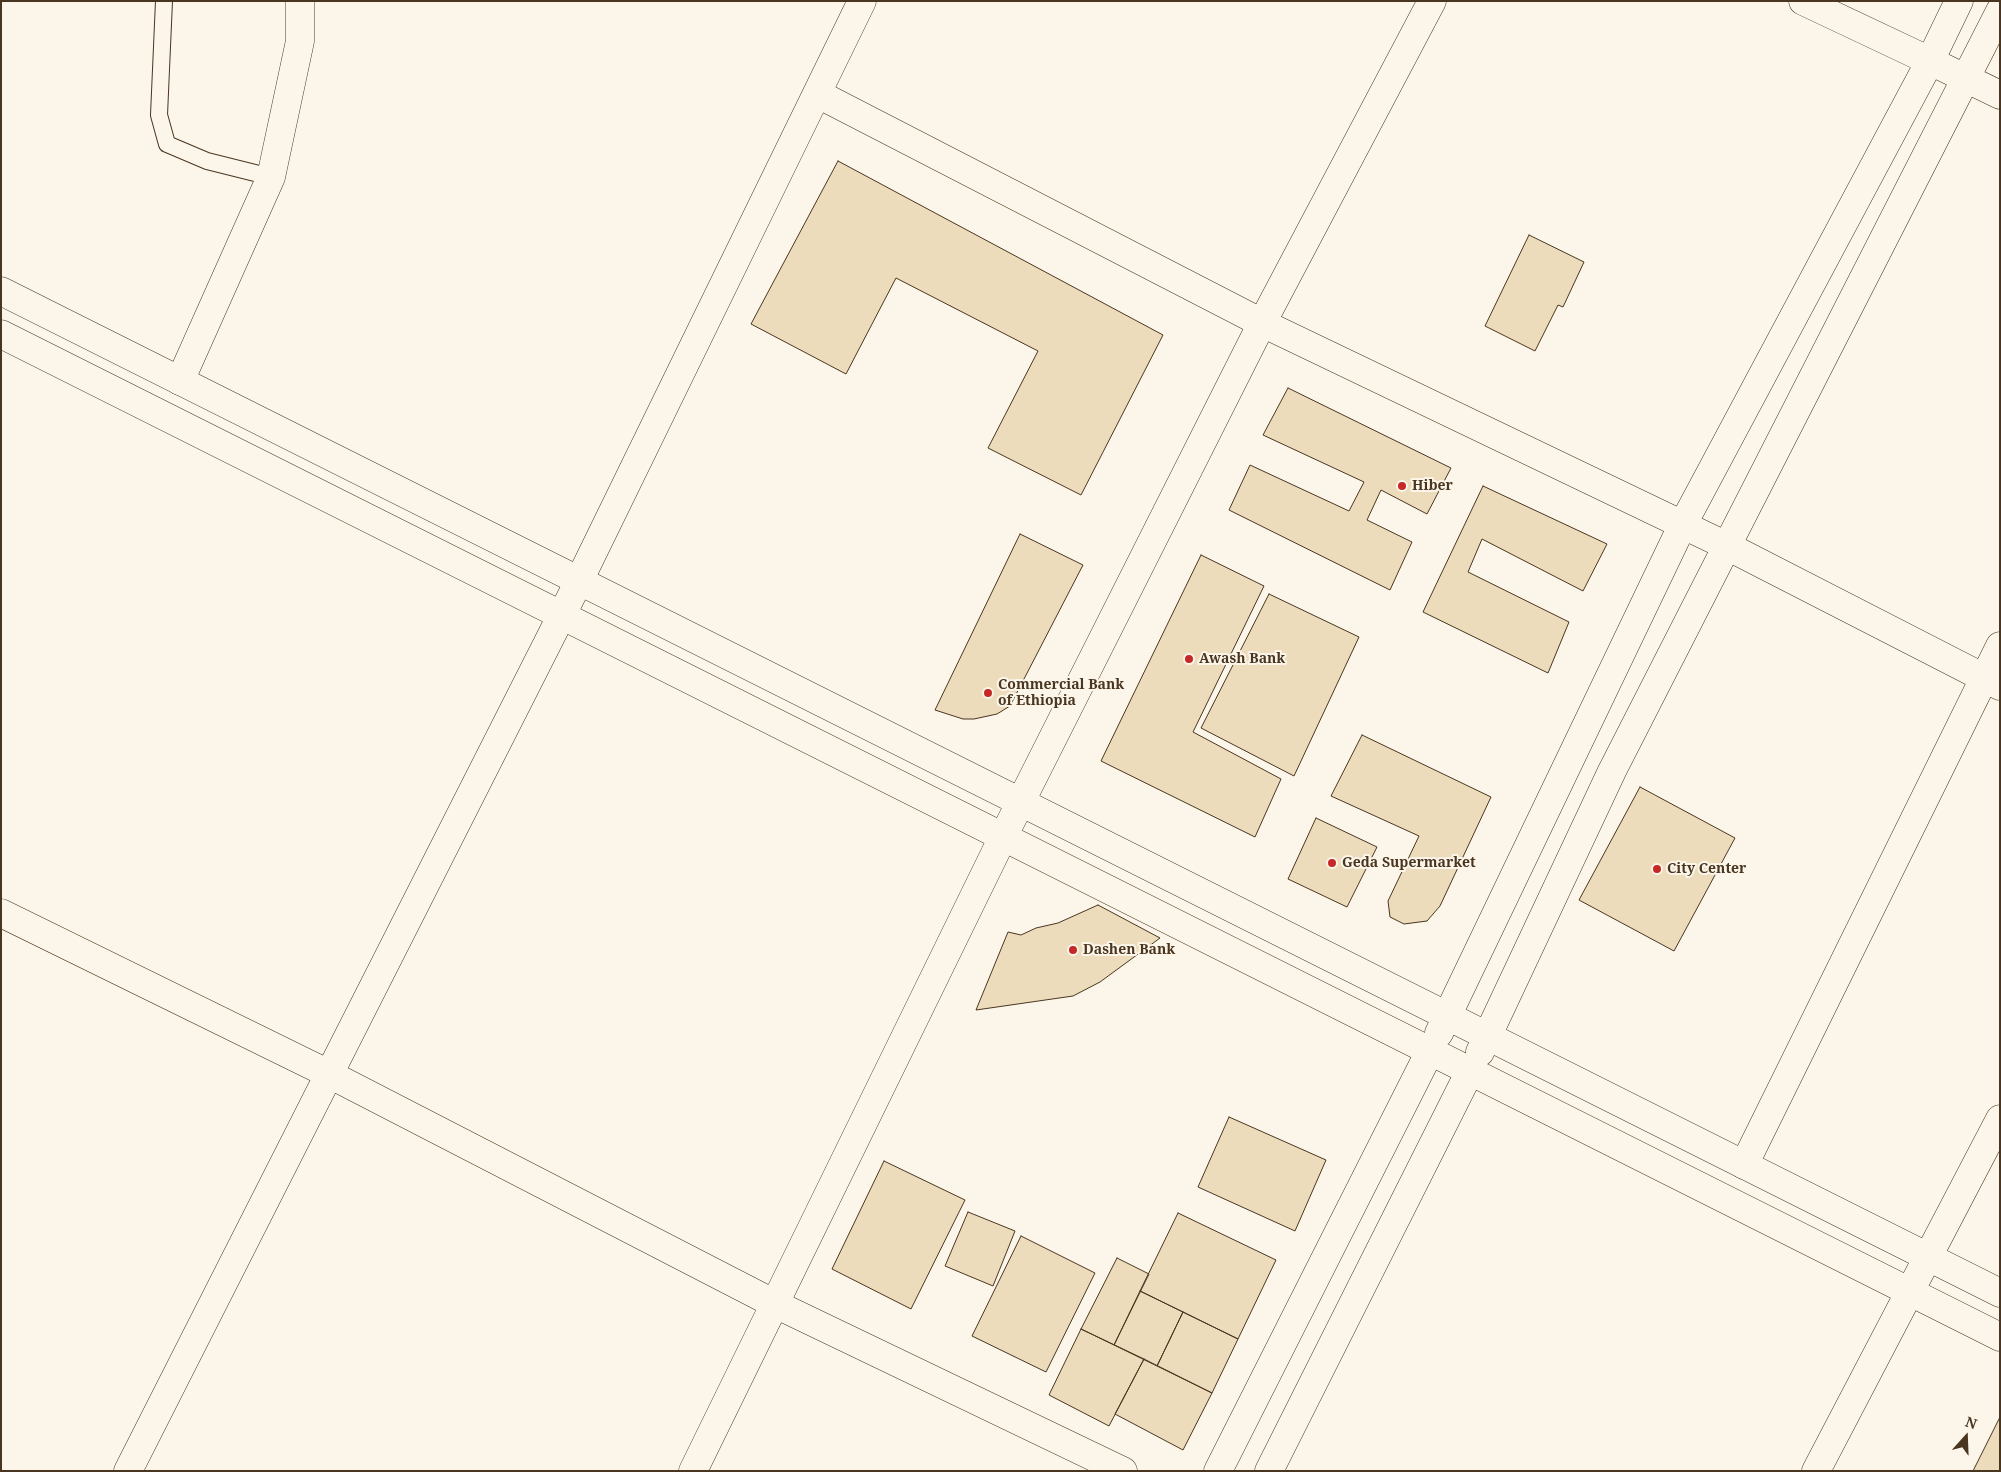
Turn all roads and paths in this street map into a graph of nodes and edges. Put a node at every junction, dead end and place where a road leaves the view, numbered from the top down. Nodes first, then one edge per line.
1 (164, 1) edge
2 (300, 1) edge
3 (862, 1) edge
4 (1432, 1) edge
5 (1803, 1) edge
6 (1959, 1) edge
7 (2000, 11) edge
8 (1930, 61) junction
9 (1966, 79) junction
10 (818, 94) junction
11 (2000, 95) edge
12 (271, 177) junction
13 (1, 291) edge
14 (1262, 322) junction
15 (1, 334) edge
16 (180, 381) junction
17 (1682, 526) junction
18 (1727, 546) junction
19 (579, 581) junction
20 (561, 615) junction
21 (2000, 646) edge
22 (1993, 682) edge
23 (1020, 802) junction
24 (1003, 836) junction
25 (1, 913) edge
26 (1447, 1016) junction
27 (1488, 1037) junction
28 (1430, 1051) junction
29 (1470, 1071) junction
30 (329, 1074) junction
31 (2000, 1119) edge
32 (1744, 1165) junction
33 (1928, 1257) junction
34 (1909, 1292) junction
35 (2000, 1293) edge
36 (774, 1303) junction
37 (2000, 1337) edge
38 (128, 1471) edge
39 (693, 1471) edge
40 (1124, 1471) edge
41 (1218, 1471) edge
42 (1269, 1471) edge
43 (1816, 1471) edge

1 - 12 lane
2 - 12 street
3 - 10 street
4 - 14 street
5 - 8 street
6 - 8 street
7 - 9 street
8 - 9 street
8 - 17 street
9 - 11 street
9 - 18 street
10 - 14 street
10 - 19 street
12 - 16 street
13 - 16 street
14 - 17 street
14 - 23 street
15 - 20 street
16 - 19 street
17 - 18 street
17 - 26 street
18 - 22 street
18 - 27 street
19 - 20 street
19 - 23 street
20 - 24 street
20 - 30 street
21 - 22 street
22 - 32 street
23 - 24 street
23 - 26 street
24 - 28 street
24 - 36 street
25 - 30 street
26 - 27 street
26 - 28 street
27 - 29 street
27 - 32 street
28 - 29 street
28 - 41 street
29 - 34 street
29 - 42 street
30 - 36 street
30 - 38 street
31 - 33 street
32 - 33 street
33 - 34 street
33 - 35 street
34 - 37 street
34 - 43 street
36 - 39 street
36 - 40 street

